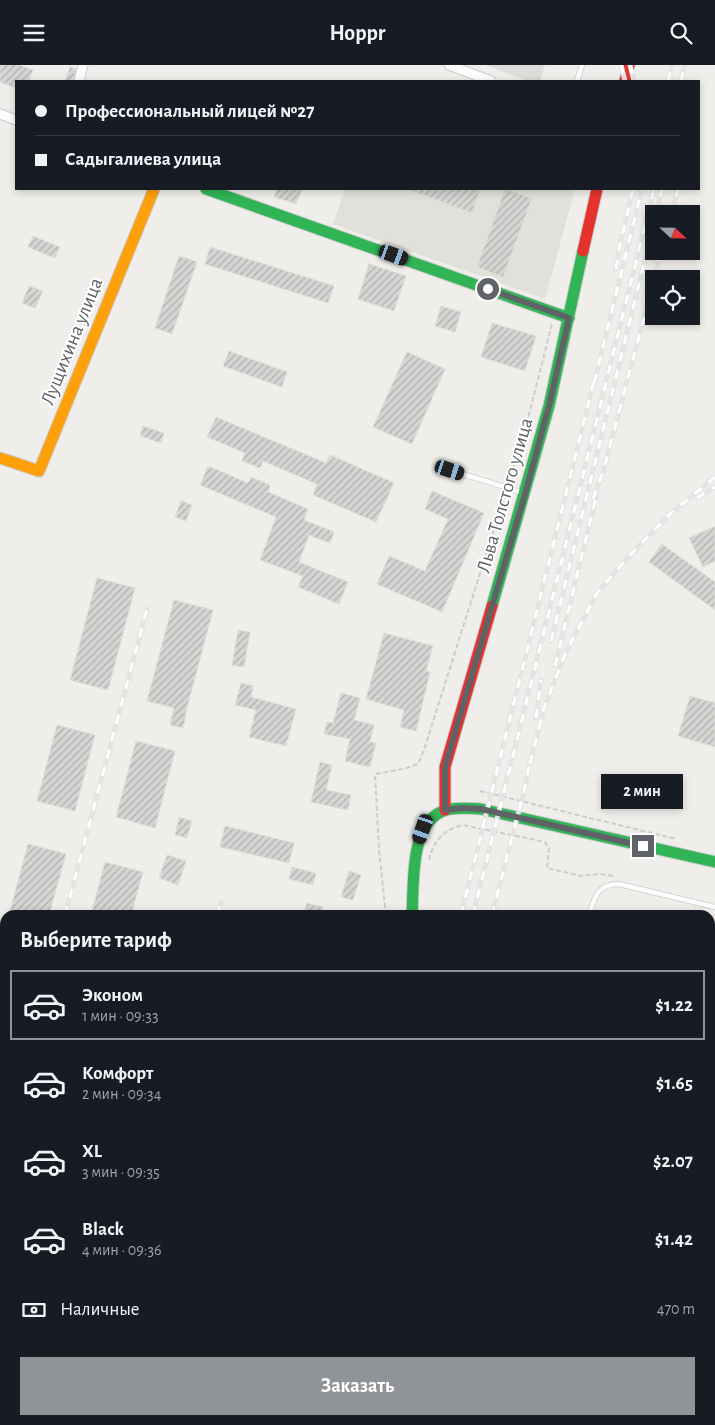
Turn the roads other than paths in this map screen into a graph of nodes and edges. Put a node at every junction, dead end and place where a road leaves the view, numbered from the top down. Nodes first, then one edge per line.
1 (83, 65) edge
2 (449, 65) edge
3 (582, 65) edge
4 (629, 65) edge
5 (78, 80) edge
6 (488, 80) edge
7 (577, 80) edge
8 (625, 80) edge
9 (0, 114) edge
10 (15, 120) edge
11 (154, 190) edge
12 (209, 190) edge
13 (597, 190) edge
14 (569, 318) junction
15 (0, 458) edge
16 (450, 470) dead end
17 (525, 494) junction
18 (445, 810) junction
19 (715, 862) edge
20 (715, 907) edge
21 (412, 910) edge
22 (591, 910) edge

1 - 5 street
2 - 6 street
3 - 7 lane
4 - 8 main road
9 - 10 street
11 - 15 main road, Лущихина улица
12 - 14 main road
13 - 14 main road, Льва Толстого улица
14 - 17 main road, Льва Толстого улица
16 - 17 lane
17 - 18 main road, Льва Толстого улица
18 - 19 main road
18 - 21 main road
20 - 22 lane

